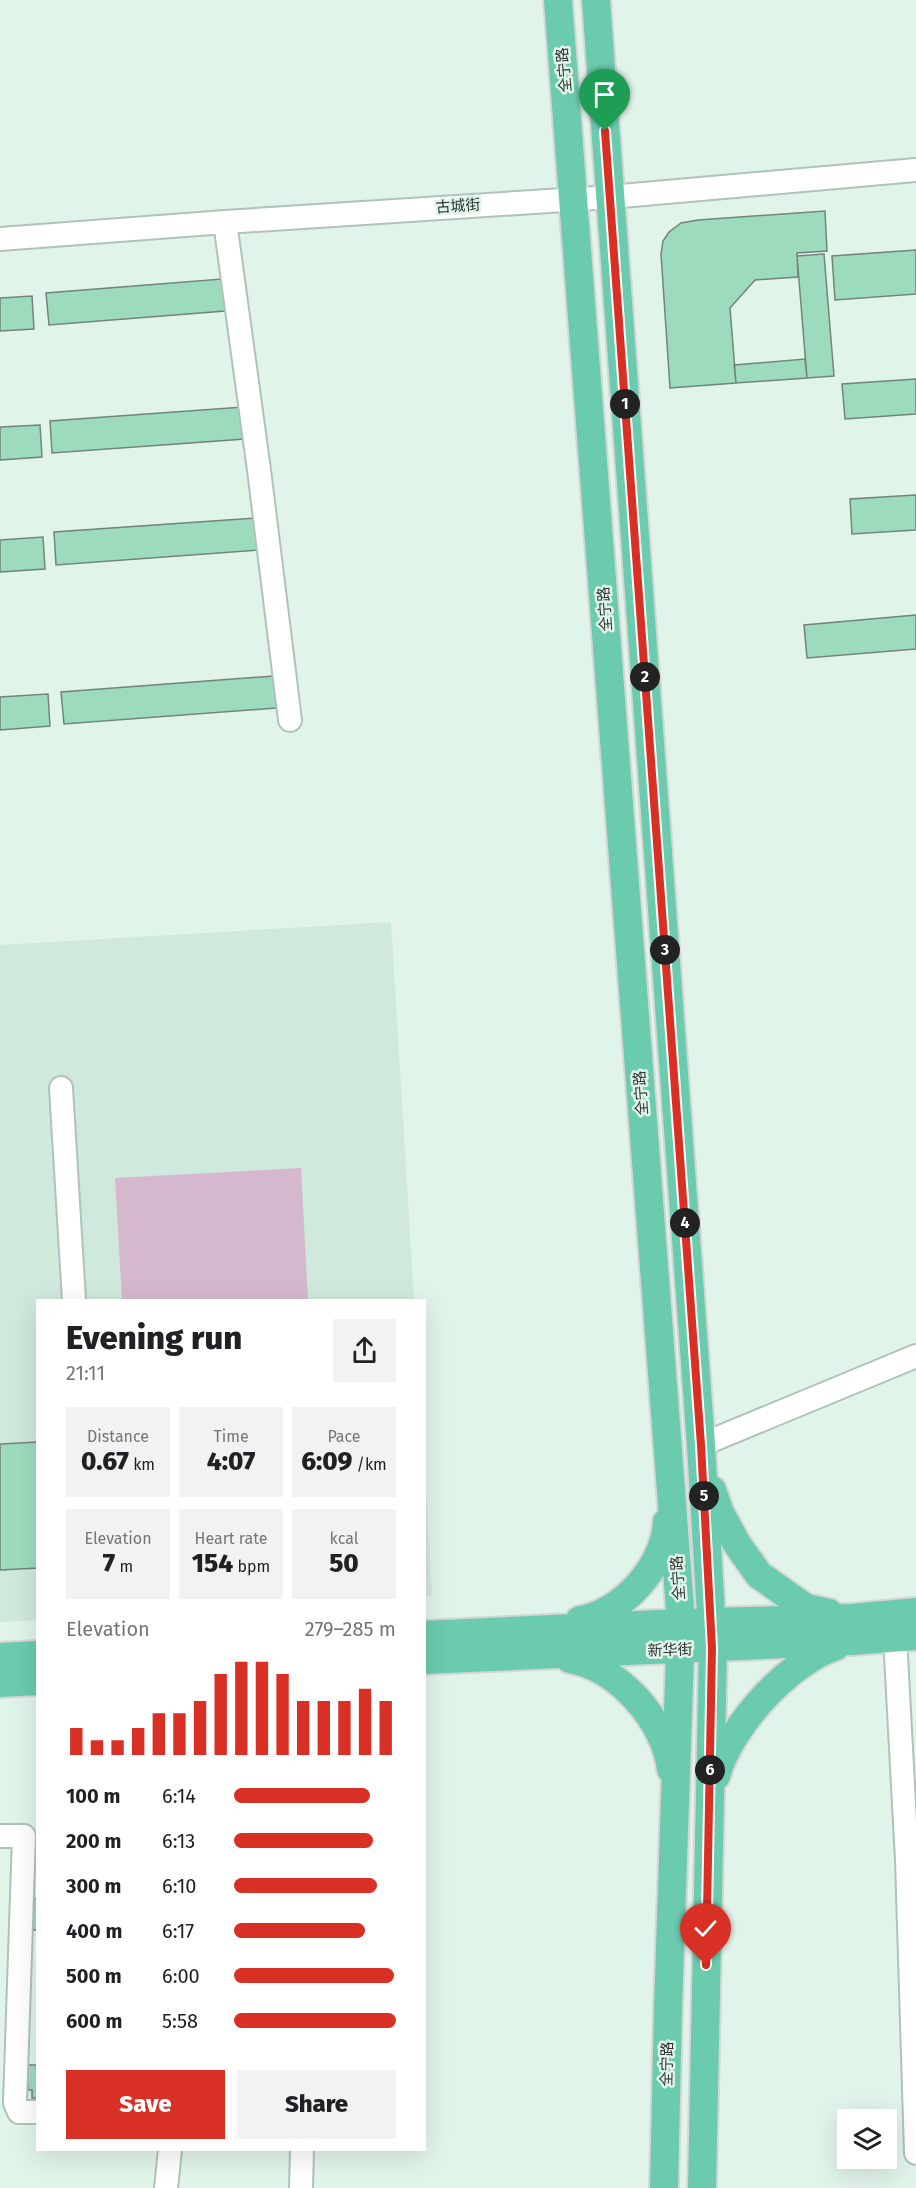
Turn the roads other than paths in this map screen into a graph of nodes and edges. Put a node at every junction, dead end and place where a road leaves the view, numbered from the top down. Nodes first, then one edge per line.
1 (558, 0) edge
2 (596, 0) edge
3 (916, 170) edge
4 (610, 197) junction
5 (574, 199) junction
6 (225, 222) junction
7 (0, 239) edge
8 (290, 720) dead end
9 (61, 1088) dead end
10 (74, 1299) edge
11 (916, 1356) edge
12 (702, 1455) junction
13 (669, 1466) junction
14 (916, 1612) edge
15 (518, 1630) junction
16 (851, 1630) junction
17 (426, 1635) edge
18 (712, 1635) junction
19 (681, 1636) junction
20 (905, 1637) edge
21 (36, 1655) edge
22 (505, 1656) junction
23 (0, 1657) edge
24 (426, 1660) edge
25 (36, 1681) edge
26 (0, 1683) edge
27 (675, 1808) junction
28 (709, 1816) junction
29 (0, 1836) edge
30 (36, 2112) edge
31 (170, 2151) edge
32 (302, 2151) edge
33 (916, 2153) edge
34 (166, 2188) edge
35 (301, 2188) edge
36 (664, 2188) edge
37 (702, 2188) edge

1 - 5 main road, 全宁路
2 - 4 main road, 全宁路
3 - 4 street, 古城街
4 - 5 street, 古城街
4 - 12 main road, 全宁路
5 - 6 street, 古城街
5 - 13 main road, 全宁路
6 - 7 street, 古城街
6 - 8 street
9 - 10 street
11 - 12 street
12 - 16 main road
12 - 18 main road, 全宁路
13 - 15 main road
13 - 19 main road, 全宁路
14 - 16 main road, 新华街
15 - 17 main road, 新华街
15 - 19 main road, 新华街
16 - 18 main road, 新华街
16 - 20 main road, 新华街
16 - 28 main road
18 - 19 main road, 新华街
18 - 28 main road, 全宁路
19 - 22 main road, 新华街
19 - 27 main road, 全宁路
20 - 33 street
21 - 23 main road
22 - 24 main road, 新华街
22 - 27 main road
25 - 26 main road
27 - 36 main road, 全宁路
28 - 37 main road, 全宁路
29 - 30 street
31 - 34 street
32 - 35 street

